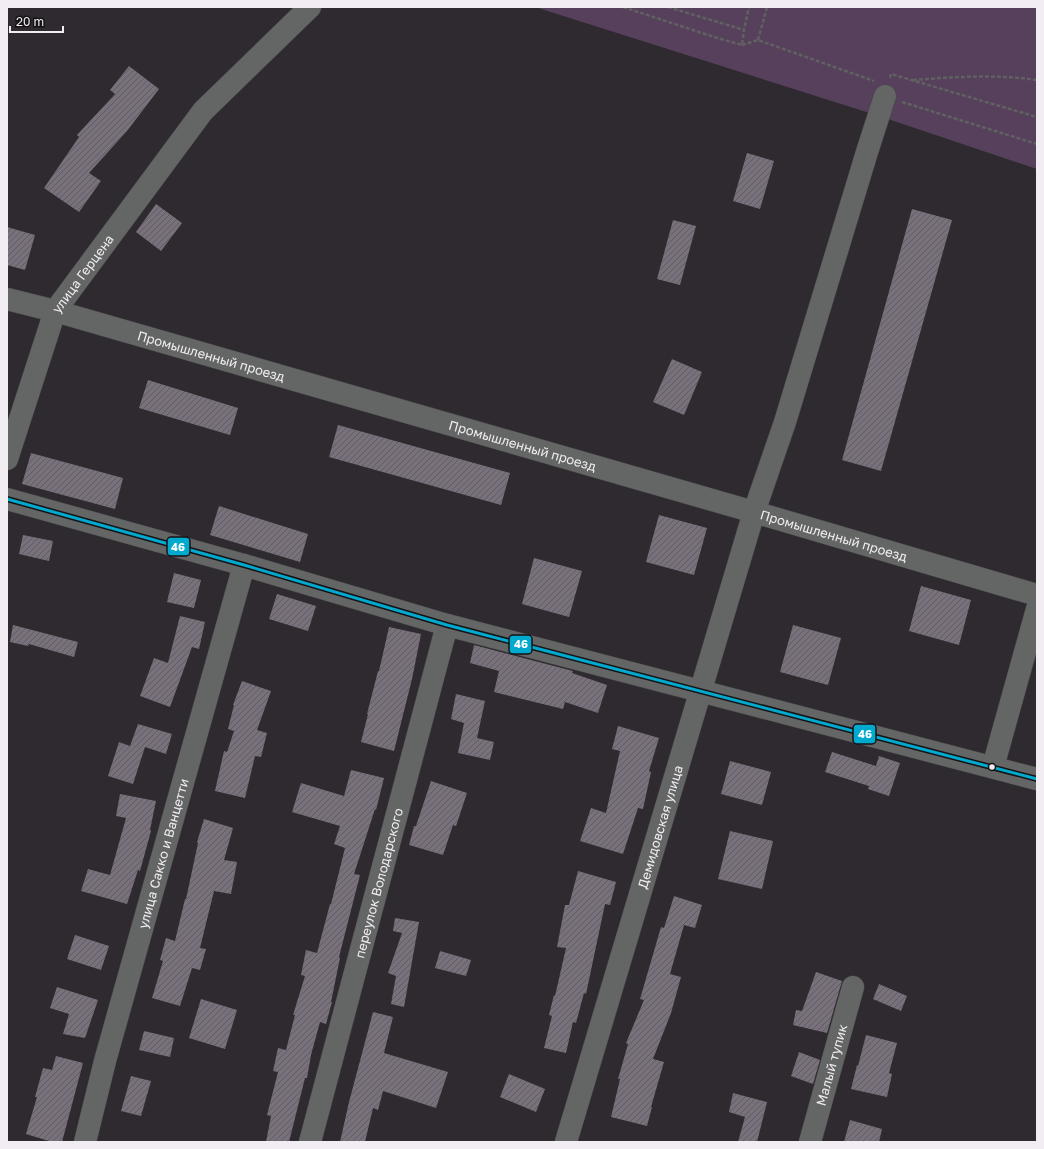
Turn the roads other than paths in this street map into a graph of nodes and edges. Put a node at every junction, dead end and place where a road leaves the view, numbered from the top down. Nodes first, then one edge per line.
1 (310, 7) edge
2 (883, 90) road end
3 (7, 299) edge
4 (54, 311) junction
5 (7, 460) edge
6 (7, 499) edge
7 (754, 512) junction
8 (244, 566) junction
9 (1037, 595) edge
10 (1037, 609) edge
11 (447, 625) junction
12 (700, 691) junction
13 (993, 767) junction
14 (1037, 779) edge
15 (853, 987) dead end
16 (84, 1142) edge
17 (310, 1142) edge
18 (566, 1142) edge
19 (810, 1142) edge

1 - 4 street, улица Герцена
2 - 7 street, Демидовская улица
3 - 4 street, Промышленный проезд
4 - 5 street, улица Герцена
4 - 7 street, Промышленный проезд
6 - 8 street
7 - 9 street, Промышленный проезд
7 - 12 street, Демидовская улица
8 - 11 street
8 - 16 street, улица Сакко и Ванцетти
10 - 13 street
11 - 12 street
11 - 17 street, переулок Володарского
12 - 13 street
12 - 18 street, Демидовская улица
13 - 14 street
15 - 19 street, Малый тупик

